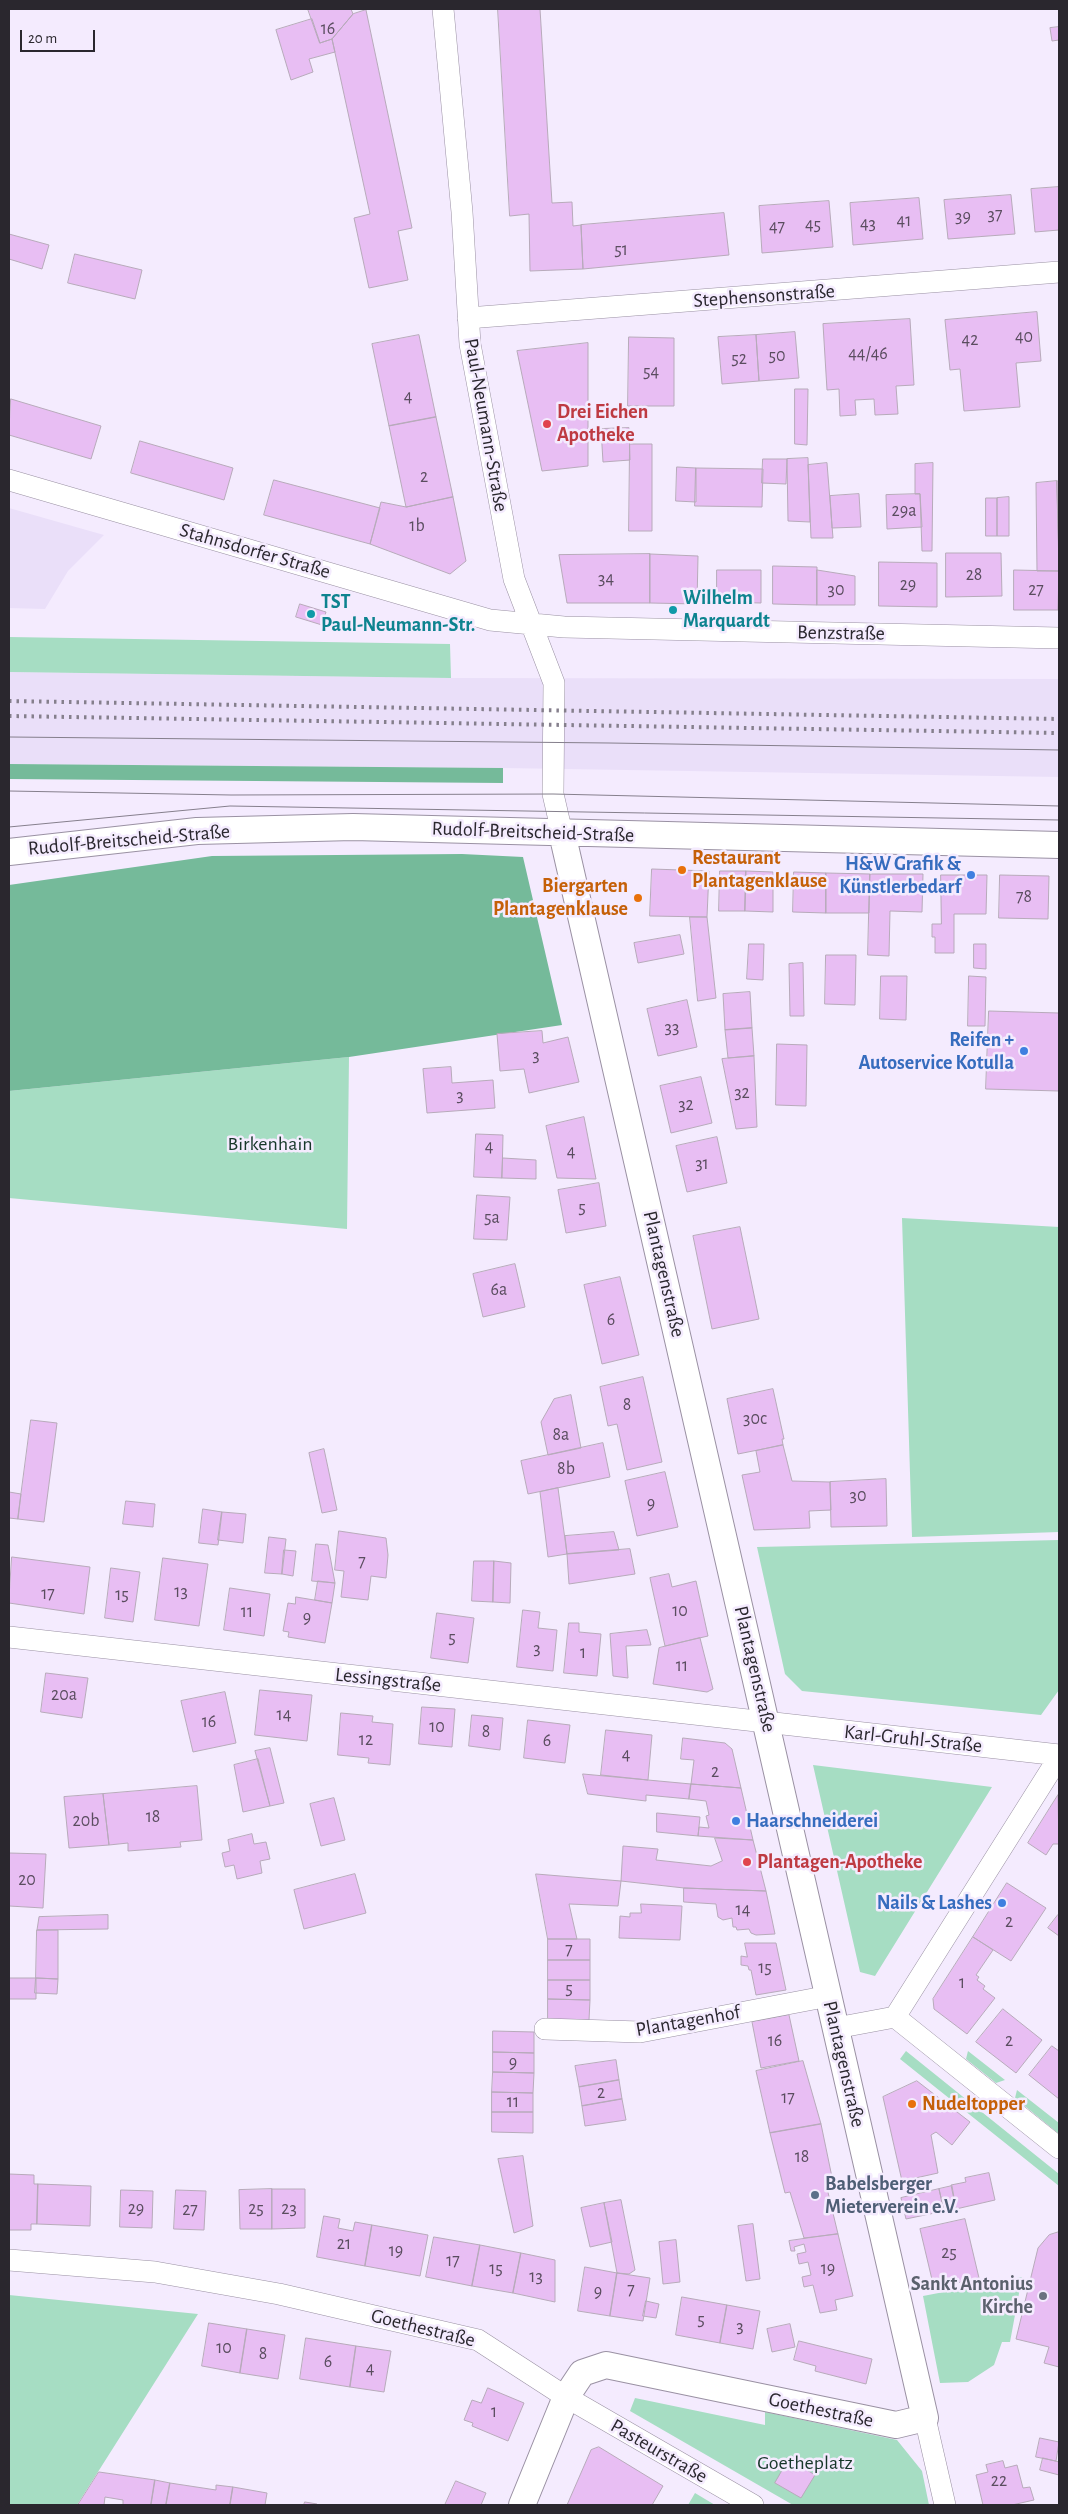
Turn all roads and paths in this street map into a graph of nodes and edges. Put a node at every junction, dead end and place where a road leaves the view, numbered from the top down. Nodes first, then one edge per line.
1 (443, 9) edge
2 (1059, 272) edge
3 (468, 318) junction
4 (9, 480) edge
5 (532, 624) junction
6 (1059, 638) edge
7 (562, 833) junction
8 (1059, 845) edge
9 (9, 852) edge
10 (9, 1637) edge
11 (767, 1723) junction
12 (1059, 1756) edge
13 (829, 1996) junction
14 (895, 2017) junction
15 (836, 2028) junction
16 (545, 2029) dead end
17 (1059, 2148) edge
18 (9, 2260) edge
19 (566, 2396) junction
20 (925, 2418) junction
21 (522, 2505) edge
22 (753, 2505) edge
23 (946, 2505) edge

1 - 3 street, Paul-Neumann-Straße
2 - 3 street, Stephensonstraße
3 - 5 street, Paul-Neumann-Straße
4 - 5 street, Stahnsdorfer Straße
5 - 6 street, Benzstraße
5 - 7 street, Paul-Neumann-Straße
7 - 8 street, Rudolf-Breitscheid-Straße
7 - 9 street, Rudolf-Breitscheid-Straße
7 - 11 street, Plantagenstraße
10 - 11 street, Lessingstraße
11 - 12 street, Karl-Gruhl-Straße
11 - 13 street, Plantagenstraße
12 - 14 street
13 - 15 street, Plantagenstraße
13 - 16 street, Plantagenhof
14 - 15 street
14 - 17 street
15 - 20 street, Plantagenstraße
18 - 19 street, Goethestraße
19 - 20 street, Goethestraße
19 - 21 street
19 - 22 street, Pasteurstraße
20 - 23 street, Plantagenstraße

